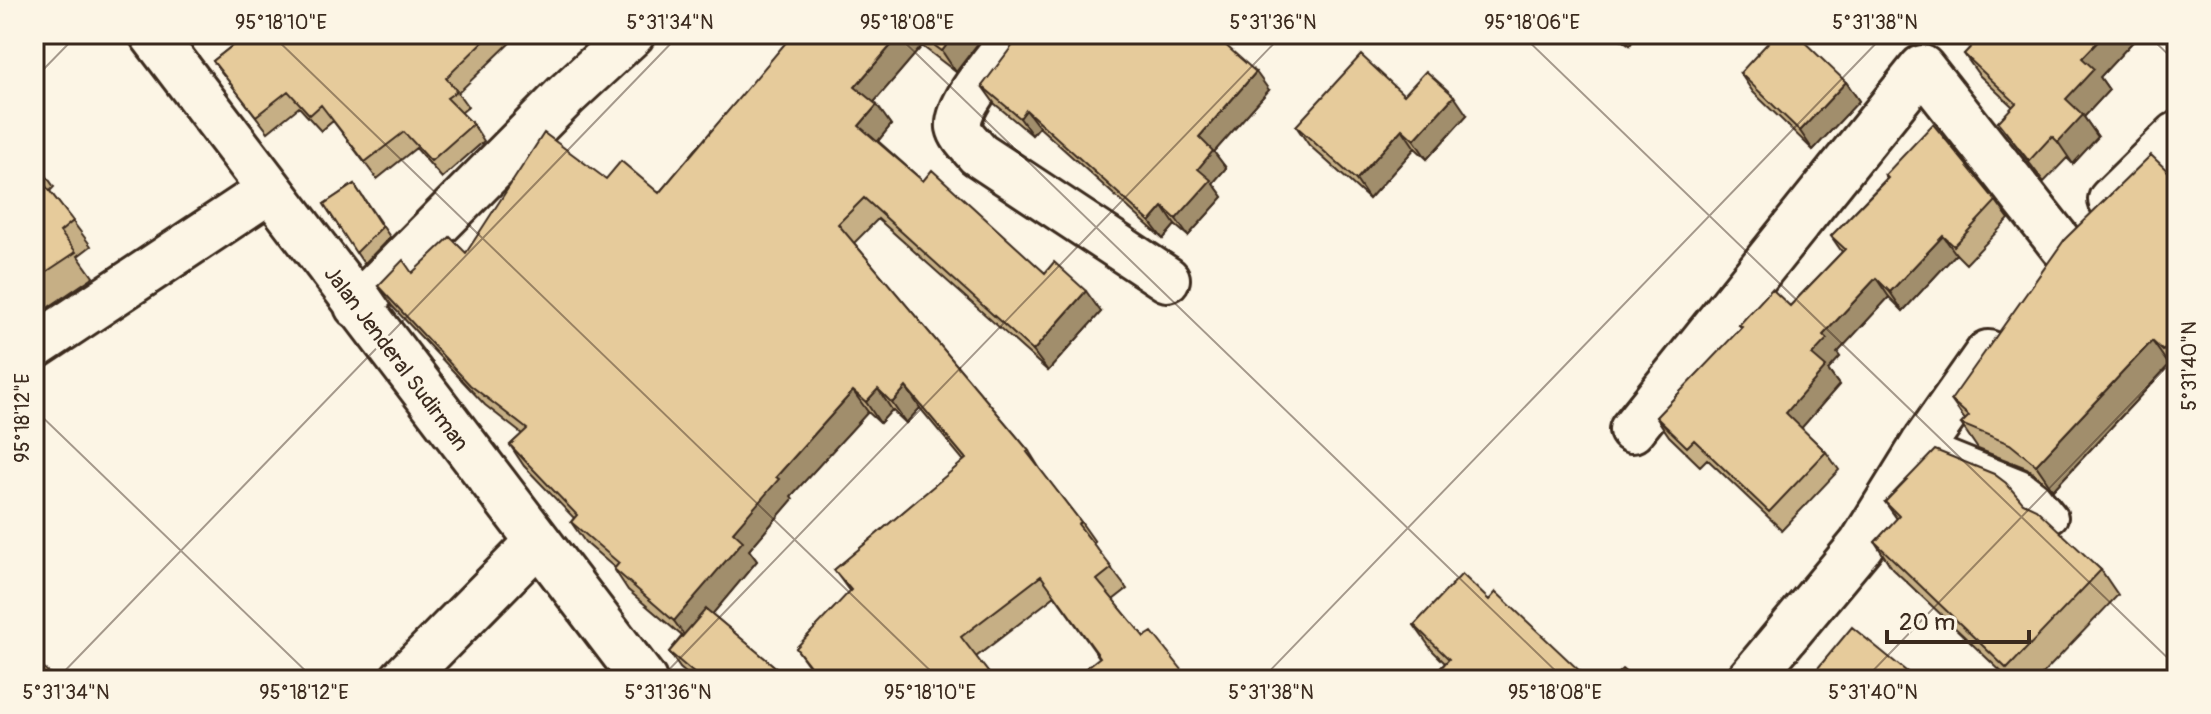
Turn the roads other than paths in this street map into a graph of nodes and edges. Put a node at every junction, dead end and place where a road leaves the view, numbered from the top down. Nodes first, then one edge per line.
1 (152, 34) edge
2 (632, 34) edge
3 (1016, 34) edge
4 (2177, 135) edge
5 (270, 190) junction
6 (2063, 247) junction
7 (1167, 279) dead end
8 (2037, 284) edge
9 (357, 306) junction
10 (2011, 321) edge
11 (34, 347) edge
12 (1632, 430) dead end
13 (1923, 445) junction
14 (2053, 517) dead end
15 (538, 542) junction
16 (402, 680) edge
17 (644, 680) edge
18 (1749, 680) edge

1 - 5 street, Jalan Jenderal Sudirman
2 - 9 street
3 - 7 street
4 - 6 street
5 - 9 street, Jalan Jenderal Sudirman
5 - 11 street
6 - 8 street
6 - 12 street
9 - 15 street, Jalan Jenderal Sudirman
10 - 13 street
13 - 14 lane
13 - 18 street
15 - 16 street
15 - 17 street, Jalan Jenderal Sudirman

